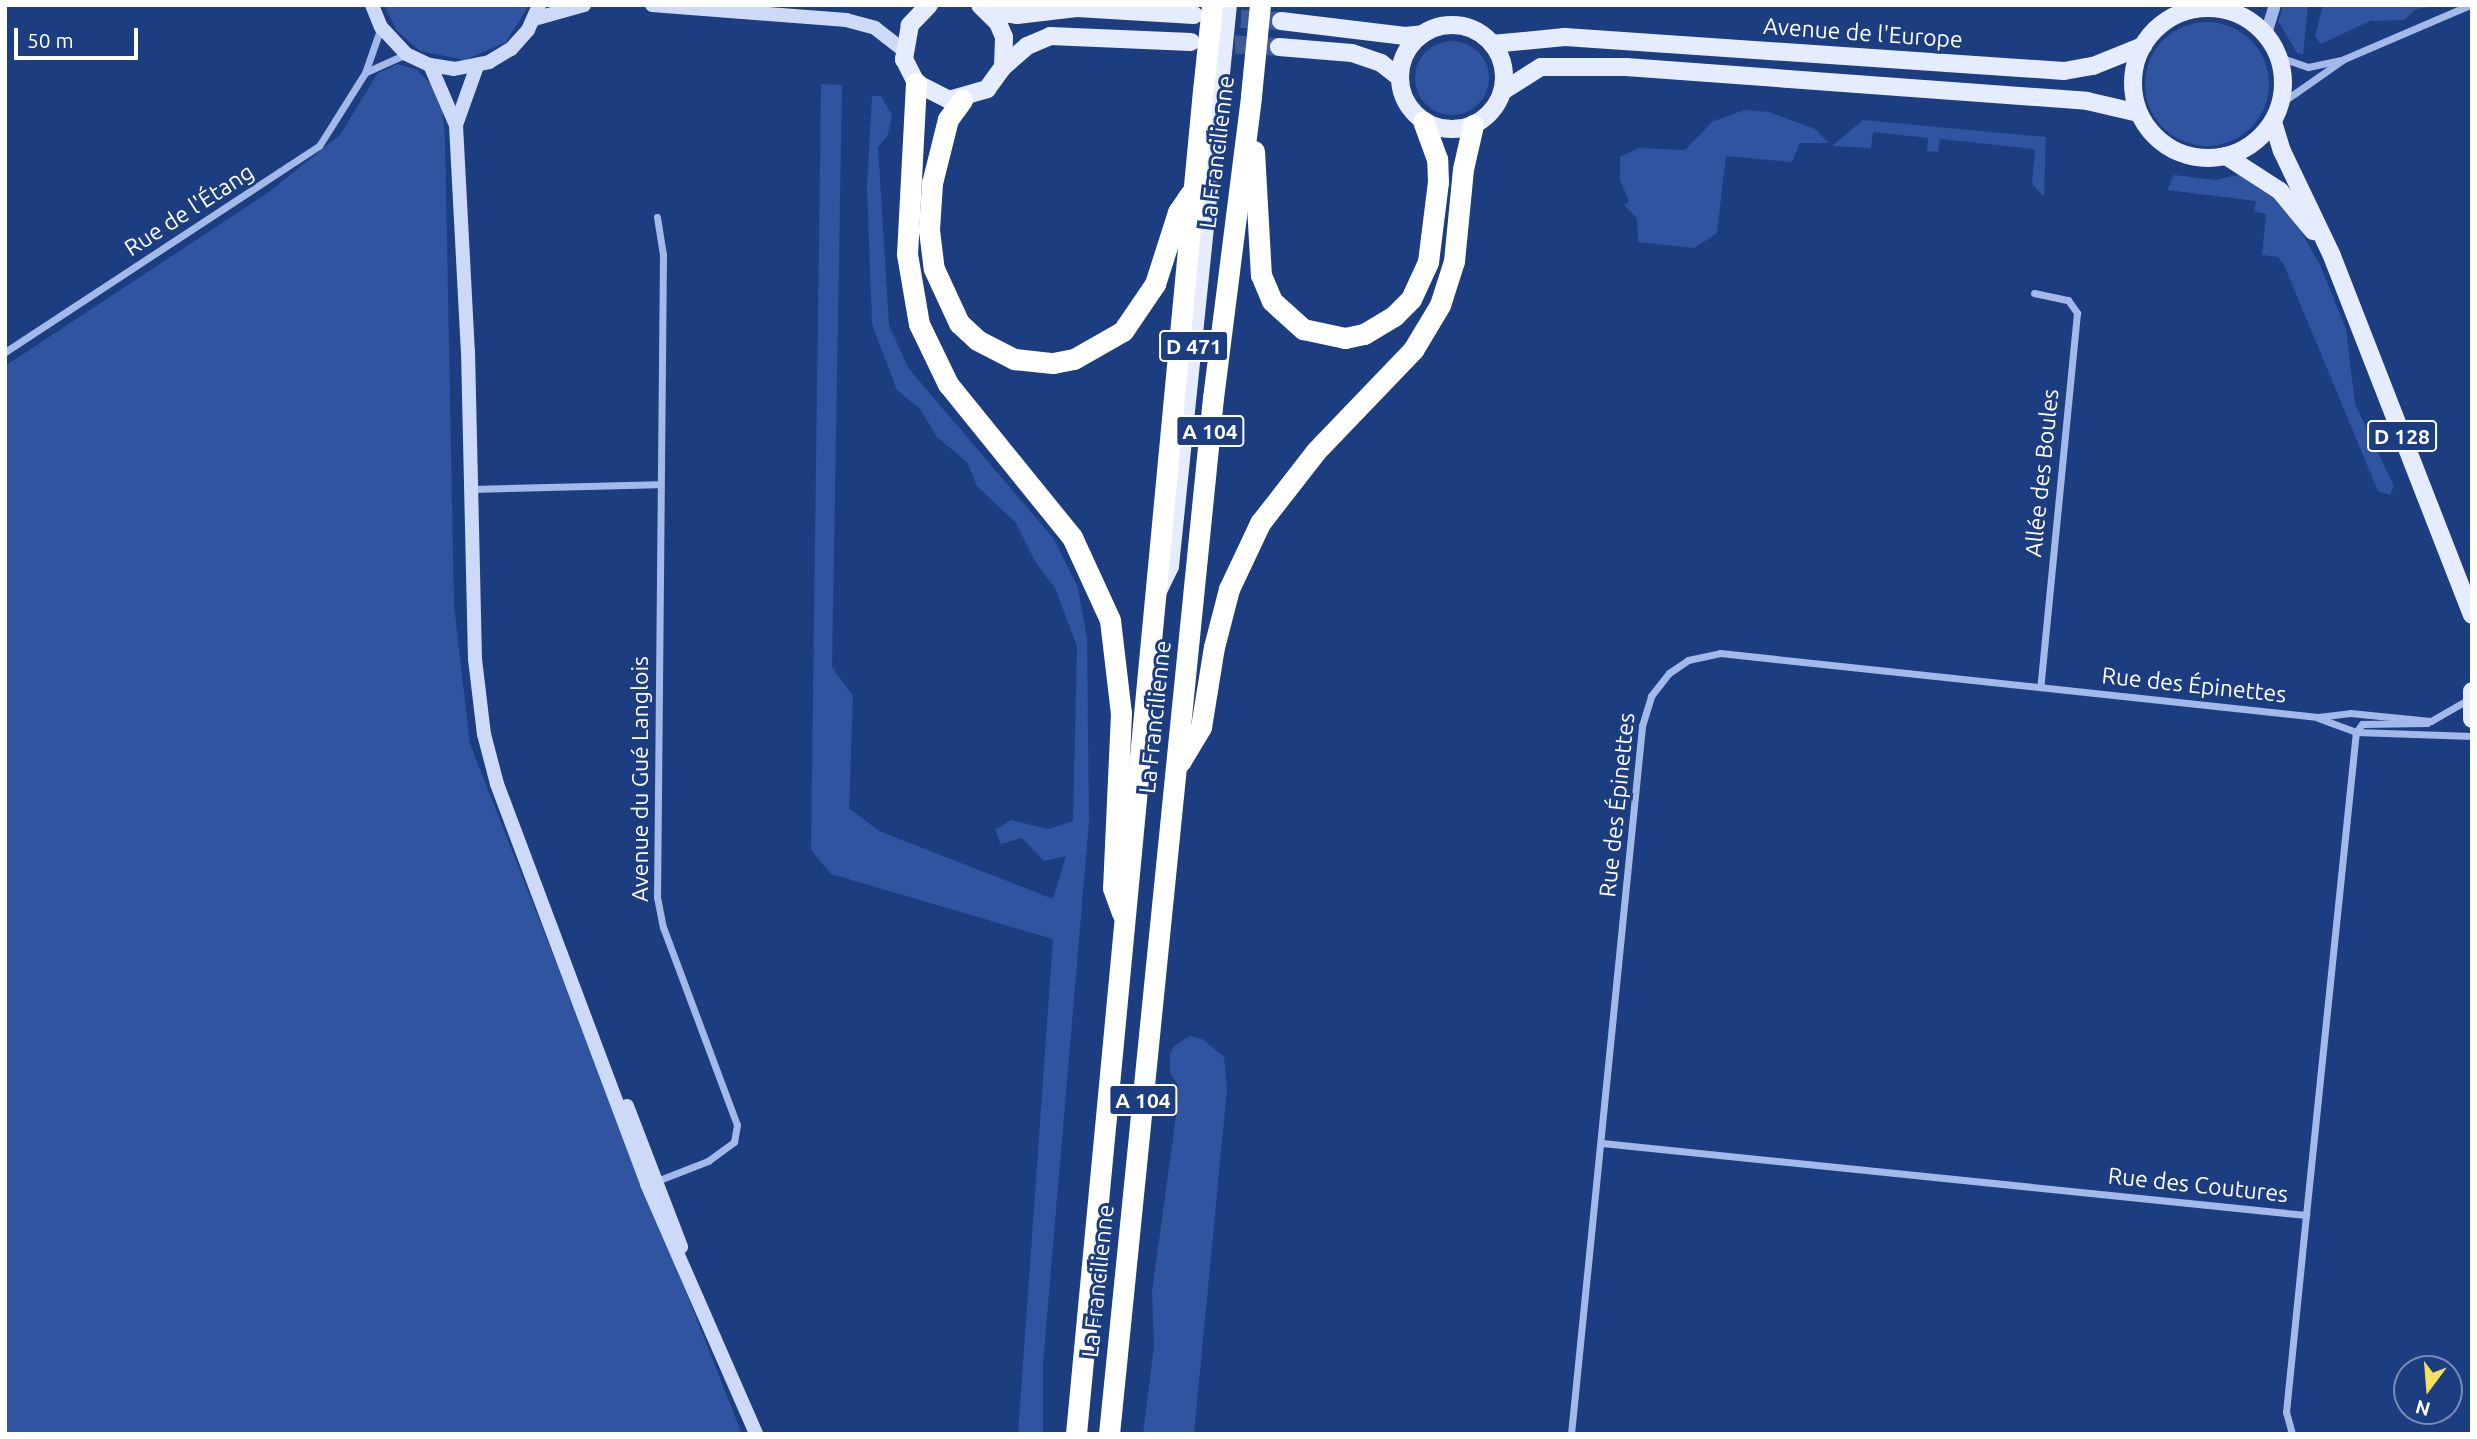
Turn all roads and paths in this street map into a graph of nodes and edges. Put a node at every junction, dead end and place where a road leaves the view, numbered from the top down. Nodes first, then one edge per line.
1 (372, 5) edge
2 (584, 5) edge
3 (652, 5) edge
4 (922, 5) edge
5 (1228, 5) edge
6 (1260, 5) edge
7 (2275, 5) edge
8 (2470, 5) edge
9 (929, 6) edge
10 (2221, 7) edge
11 (984, 8) edge
12 (1203, 10) edge
13 (537, 12) edge
14 (1281, 21) tunnel mouth
15 (381, 27) junction
16 (1423, 34) junction
17 (2266, 34) junction
18 (1191, 42) tunnel mouth
19 (1492, 44) junction
20 (2143, 46) junction
21 (1279, 47) tunnel mouth
22 (904, 51) junction
23 (406, 54) junction
24 (2279, 57) junction
25 (2344, 59) junction
26 (430, 65) junction
27 (477, 66) junction
28 (1003, 67) junction
29 (365, 72) junction
30 (1399, 77) junction
31 (916, 83) junction
32 (1503, 91) junction
33 (1211, 92) junction
34 (1251, 96) junction
35 (962, 100) junction
36 (2281, 103) junction
37 (2139, 113) junction
38 (1423, 121) junction
39 (2273, 122) junction
40 (456, 125) junction
41 (1474, 125) junction
42 (2225, 156) junction
43 (1193, 189) junction
44 (657, 217) dead end
45 (2332, 256) junction
46 (2034, 293) dead end
47 (5, 352) edge
48 (657, 484) junction
49 (471, 489) junction
50 (1156, 595) junction
51 (2472, 615) edge
52 (2040, 687) junction
53 (2471, 695) edge
54 (2318, 717) junction
55 (2472, 719) edge
56 (2431, 721) junction
57 (2356, 732) junction
58 (2472, 736) edge
59 (1177, 766) junction
60 (1125, 920) junction
61 (601, 1052) junction
62 (1602, 1143) junction
63 (659, 1180) junction
64 (2306, 1215) junction
65 (690, 1279) junction
66 (756, 1434) edge
67 (1076, 1434) edge
68 (1109, 1434) edge
69 (1571, 1434) edge
70 (2292, 1434) edge

1 - 15 main road
2 - 13 main road
3 - 22 main road
4 - 9 main road
5 - 33 main road, D 471, bridge
6 - 34 highway, La Francilienne / A 104, bridge
7 - 17 street
8 - 25 street
9 - 22 main road
10 - 17 main road
10 - 20 main road
11 - 12 main road
11 - 28 main road
12 - 33 highway, La Francilienne / A 104, bridge
13 - 27 main road
14 - 16 main road
15 - 23 main road
15 - 29 street, Rue de l'Étang
16 - 19 main road
16 - 30 main road
17 - 24 main road
18 - 28 main road
19 - 20 main road, Avenue de l'Europe
19 - 32 main road
20 - 37 main road
21 - 30 main road
22 - 31 main road
23 - 26 main road
23 - 29 street
24 - 25 street
24 - 36 main road
25 - 36 street
26 - 27 main road
26 - 40 main road
27 - 40 main road
28 - 35 main road
29 - 47 street, Rue de l'Étang
30 - 38 main road
31 - 35 main road
31 - 60 highway
32 - 37 main road
32 - 41 main road
33 - 43 highway, La Francilienne / A 104
33 - 50 main road, D 471
34 - 38 highway
34 - 59 highway, La Francilienne / A 104
35 - 43 highway
36 - 39 main road
37 - 42 main road
38 - 41 main road
39 - 42 main road
39 - 45 main road, D 128
40 - 49 main road
41 - 59 highway
42 - 45 main road, D 128
43 - 50 highway, La Francilienne / A 104
44 - 48 street, Avenue du Gué Langlois
45 - 51 main road, D 128
46 - 52 street, Allée des Boules
48 - 49 street
48 - 63 street, Avenue du Gué Langlois
49 - 61 main road
50 - 60 highway, La Francilienne / A 104
52 - 54 street, Rue des Épinettes
52 - 62 street, Rue des Épinettes
53 - 55 main road
53 - 56 street
54 - 56 street, Rue des Épinettes
54 - 57 street, Rue des Épinettes
56 - 57 street
57 - 58 street, Rue des Épinettes
57 - 64 street, Rue des Coutures
59 - 68 highway, La Francilienne / A 104
60 - 67 highway, La Francilienne / A 104
61 - 63 main road
61 - 65 main road
62 - 64 street, Rue des Coutures
62 - 69 street, Rue des Épinettes
63 - 65 main road
64 - 70 street
65 - 66 main road

